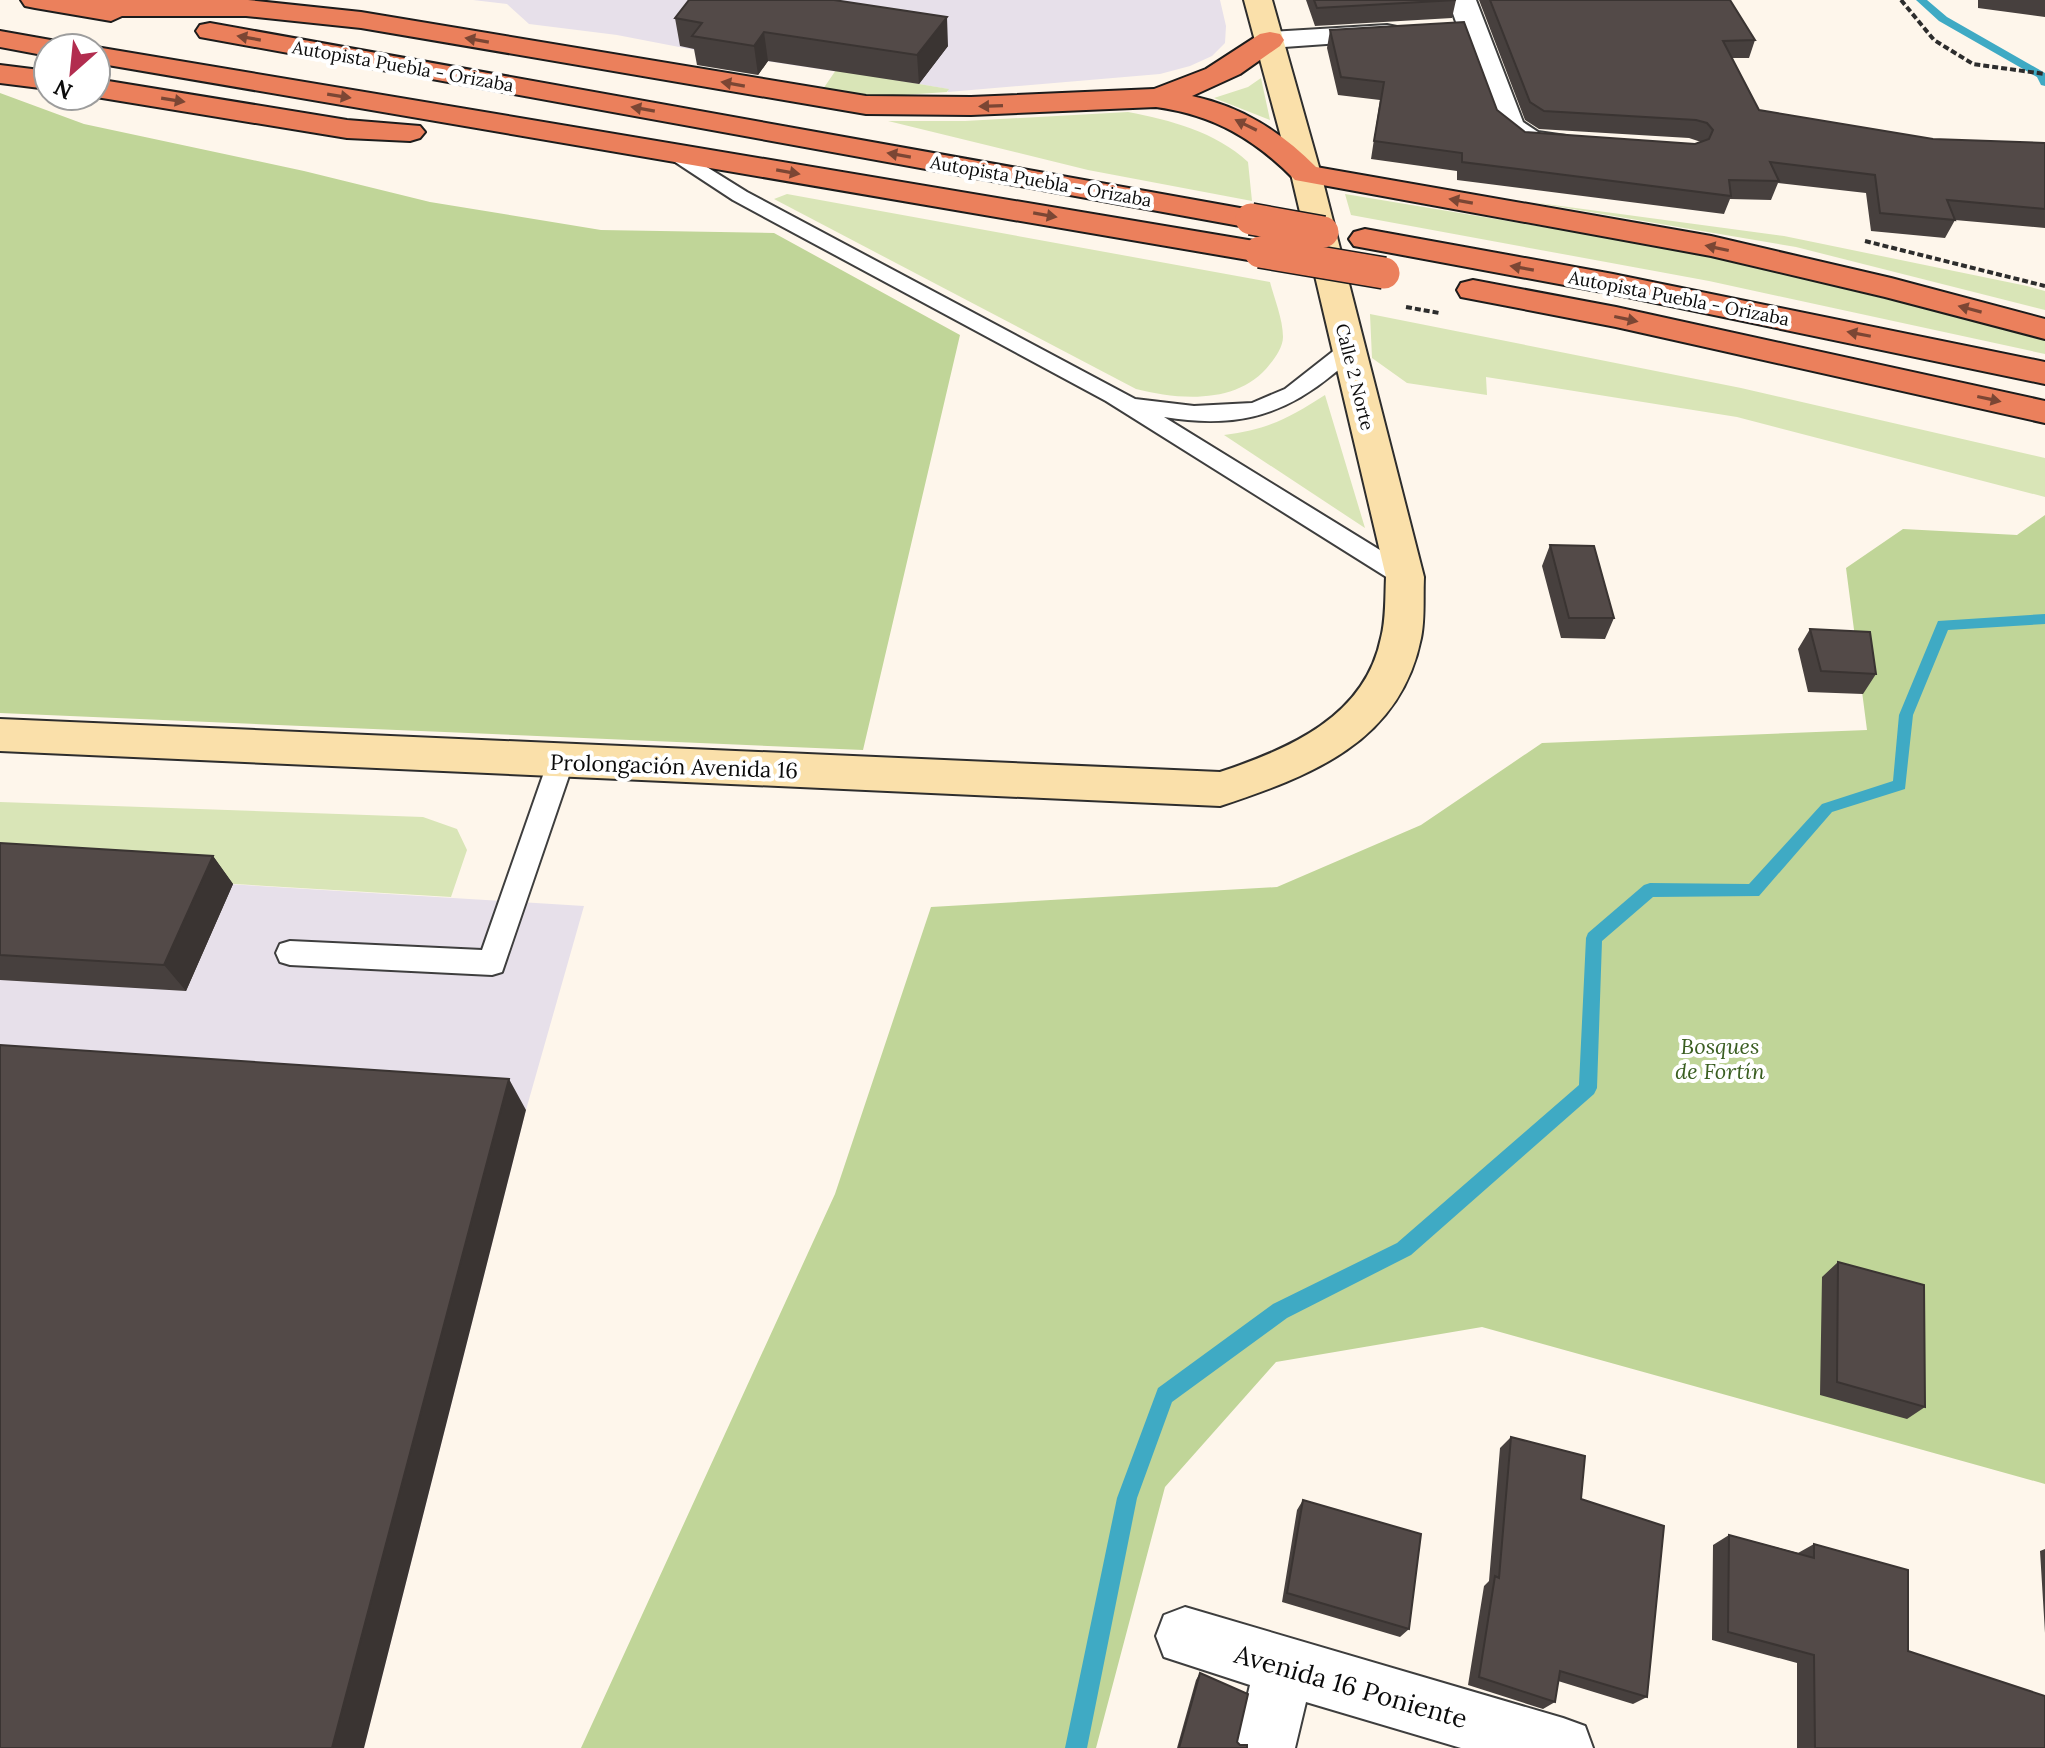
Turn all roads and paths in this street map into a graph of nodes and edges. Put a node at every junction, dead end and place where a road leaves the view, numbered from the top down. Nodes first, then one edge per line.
1 (35, 0) edge
2 (1258, 0) edge
3 (1462, 0) edge
4 (1901, 0) edge
5 (84, 8) junction
6 (1419, 31) edge
7 (0, 39) edge
8 (1270, 40) junction
9 (32, 45) edge
10 (112, 58) edge
11 (0, 74) edge
12 (2045, 74) edge
13 (32, 78) edge
14 (112, 91) edge
15 (1156, 98) junction
16 (575, 135) junction
17 (1579, 143) edge
18 (673, 152) junction
19 (1306, 174) junction
20 (2045, 329) edge
21 (1349, 350) junction
22 (2045, 373) edge
23 (1114, 396) junction
24 (2045, 412) edge
25 (1405, 577) junction
26 (0, 735) edge
27 (1338, 740) joint
28 (561, 761) junction
29 (290, 953) dead end
30 (1185, 1636) dead end
31 (1284, 1667) junction
32 (1265, 1748) edge
33 (1563, 1748) edge

1 - 5 highway, Autopista Puebla - Orizaba
2 - 8 street, Calle 2 Norte
3 - 17 street
4 - 12 path
15 -> 5 highway
22 -> 5 highway, Autopista Puebla - Orizaba, bridge
6 - 8 street
7 - 9 highway
8 - 15 highway
8 - 19 street, Calle 2 Norte
10 -> 16 highway, Autopista Puebla - Orizaba
11 - 13 highway
14 -> 16 highway
19 -> 15 highway
16 - 18 highway, Autopista Puebla - Orizaba
18 - 23 lane
18 -> 24 highway, Autopista Puebla - Orizaba, bridge
20 -> 19 highway
19 - 21 street, Calle 2 Norte
21 - 23 lane
21 - 25 street, Calle 2 Norte
23 - 25 lane
25 - 27 street, Calle 2 Norte
26 - 28 street, Prolongación Avenida 16
27 - 28 street, Prolongación Avenida 16
28 - 29 lane
30 - 31 street, Avenida 16 Poniente
31 - 32 street
31 - 33 street, Avenida 16 Poniente

